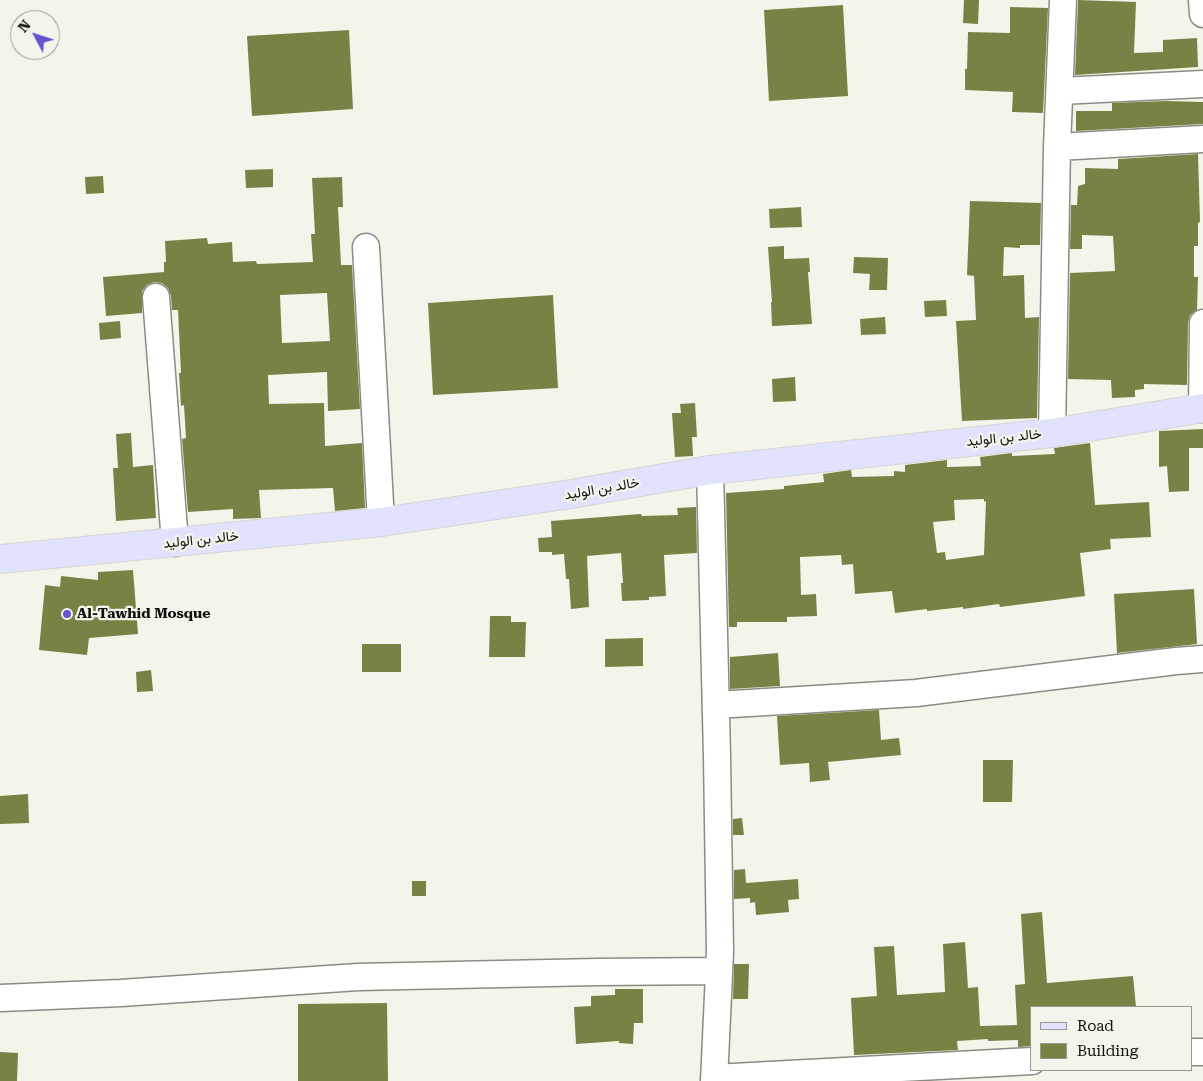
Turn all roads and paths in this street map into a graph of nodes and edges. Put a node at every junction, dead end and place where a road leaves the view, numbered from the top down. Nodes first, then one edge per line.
1 (1062, 0) edge
2 (1202, 0) edge
3 (1203, 14) edge
4 (1203, 84) edge
5 (1060, 90) junction
6 (1203, 139) edge
7 (1058, 147) junction
8 (366, 247) dead end
9 (156, 297) dead end
10 (1203, 323) edge
11 (1202, 408) edge
12 (1052, 432) junction
13 (710, 470) junction
14 (381, 522) junction
15 (175, 543) junction
16 (0, 559) edge
17 (1203, 659) edge
18 (716, 706) junction
19 (719, 971) junction
20 (0, 998) edge
21 (1030, 1061) edge
22 (714, 1080) edge

1 - 5 street
2 - 3 street
4 - 5 street
5 - 7 street
6 - 7 street
7 - 12 street
8 - 14 street
9 - 15 street
10 - 11 street
11 - 12 main road, خالد بن الوليد
12 - 13 main road, خالد بن الوليد
13 - 14 main road, خالد بن الوليد
13 - 18 street
14 - 15 main road, خالد بن الوليد
15 - 16 main road, خالد بن الوليد
17 - 18 street
18 - 19 street
19 - 20 street
19 - 22 street
21 - 22 street

